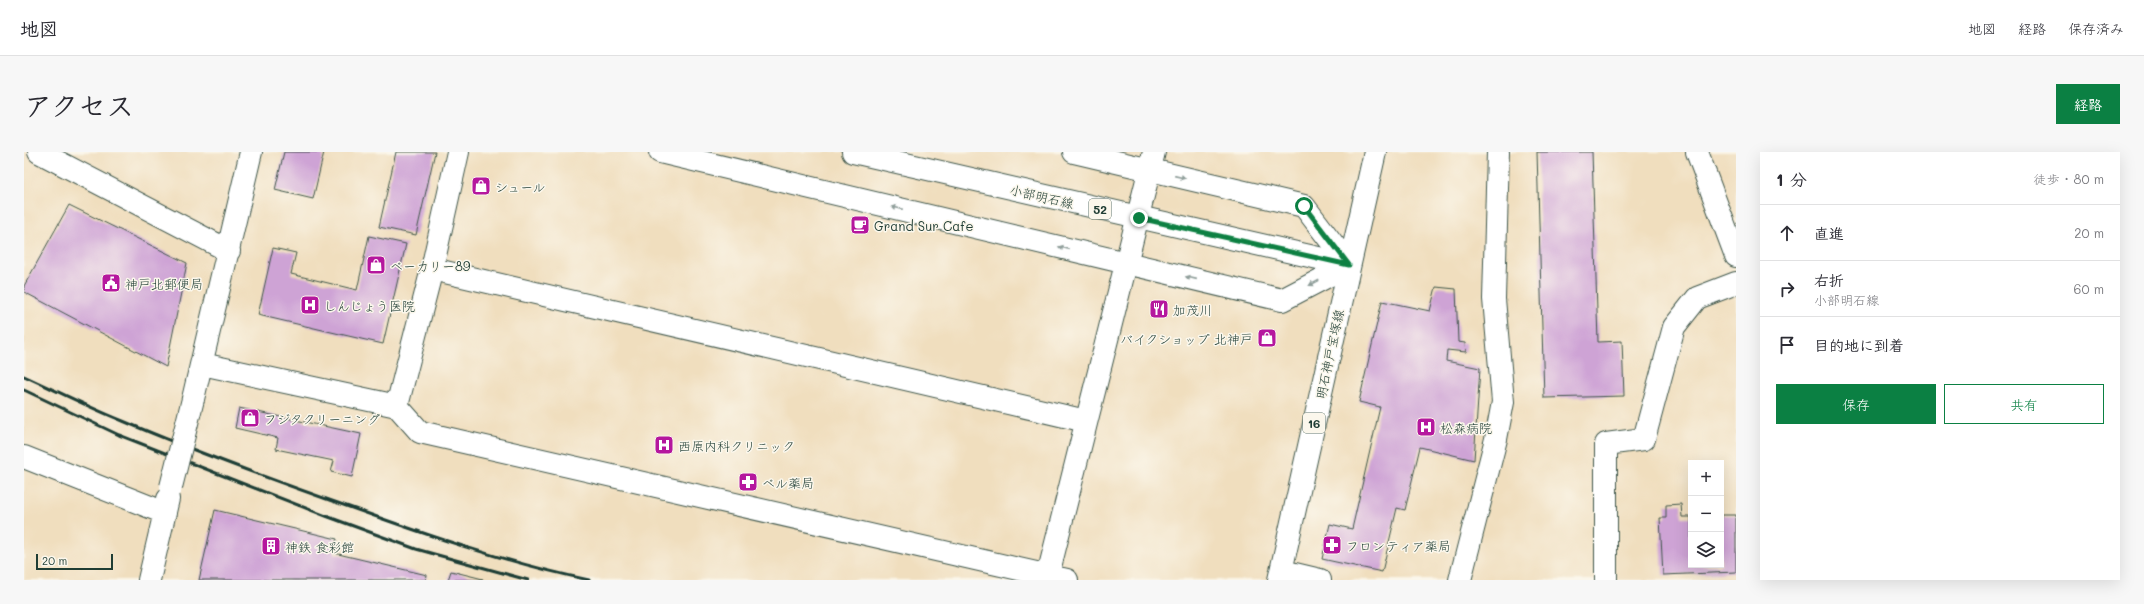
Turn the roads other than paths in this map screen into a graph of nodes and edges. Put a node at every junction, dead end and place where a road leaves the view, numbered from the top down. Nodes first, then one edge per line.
1 (39, 152) edge
2 (251, 152) edge
3 (458, 152) edge
4 (660, 152) edge
5 (852, 152) edge
6 (1074, 152) edge
7 (1375, 152) edge
8 (1498, 152) edge
9 (1697, 152) edge
10 (1152, 161) edge
11 (1139, 218) junction
12 (229, 250) junction
13 (1736, 256) edge
14 (1128, 263) junction
15 (1349, 265) junction
16 (432, 270) junction
17 (1736, 283) edge
18 (202, 364) junction
19 (397, 406) junction
20 (1086, 422) junction
21 (24, 457) edge
22 (165, 513) junction
23 (1280, 576) edge
24 (1058, 578) edge
25 (149, 580) edge
26 (1320, 580) edge
27 (1460, 580) edge
28 (1606, 580) edge

1 - 12 street
2 - 12 street
3 - 16 street
14 -> 4 street
5 - 11 street, 小部明石線 / 52
6 - 10 street
7 - 15 street, 明石神戸宝塚線 / 16
8 - 27 street
9 - 13 street
10 - 11 street
10 -> 15 street
11 - 14 street
11 - 15 street, 小部明石線 / 52
12 - 18 street
15 -> 14 street
14 - 20 street
15 - 23 street, 明石神戸宝塚線 / 16
16 - 19 street
16 - 20 street
17 - 28 street
18 - 19 street
18 - 22 street, bridge
19 - 24 street
20 - 24 street
21 - 22 street
22 - 25 street
23 - 26 street

